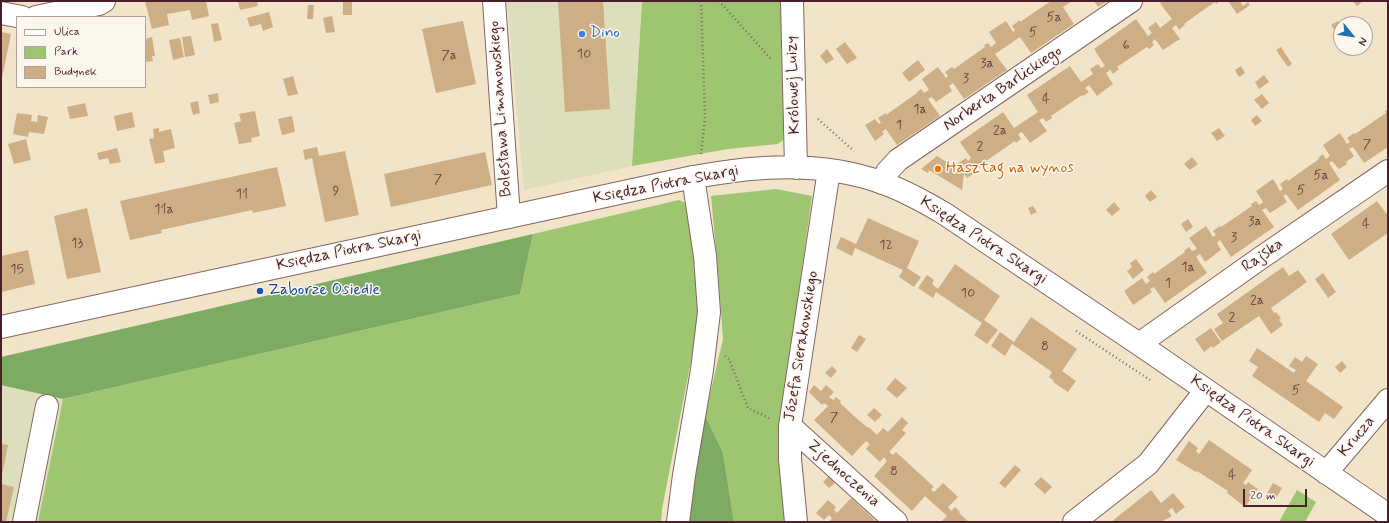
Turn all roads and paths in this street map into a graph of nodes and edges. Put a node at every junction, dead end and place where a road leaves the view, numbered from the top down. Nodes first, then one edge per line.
1 (104, 1) edge
2 (494, 1) edge
3 (701, 1) edge
4 (792, 1) edge
5 (1131, 1) edge
6 (1, 13) edge
7 (17, 16) edge
8 (41, 16) edge
9 (697, 168) junction
10 (796, 168) junction
11 (828, 170) junction
12 (1388, 171) edge
13 (882, 183) junction
14 (509, 216) junction
15 (1, 328) edge
16 (705, 341) junction
17 (1140, 344) junction
18 (1206, 390) junction
19 (1388, 400) edge
20 (47, 406) dead end
21 (790, 426) junction
22 (1326, 473) junction
23 (1388, 515) edge
24 (24, 522) edge
25 (678, 522) edge
26 (796, 522) edge
27 (896, 522) edge
28 (1074, 522) edge

1 - 8 street
2 - 14 street, Bolesława Limanowskiego
3 - 9 path
4 - 10 street, Królowej Luizy
5 - 13 street, Norberta Barlickiego
6 - 7 street
9 - 10 street, Księdza Piotra Skargi
9 - 14 street, Księdza Piotra Skargi
9 - 16 street
10 - 11 street, Księdza Piotra Skargi
11 - 13 street, Księdza Piotra Skargi
11 - 21 street, Józefa Sierakowskiego
12 - 17 street, Rajska
13 - 17 street, Księdza Piotra Skargi
14 - 15 street, Księdza Piotra Skargi
16 - 21 path
16 - 25 street
17 - 18 street, Księdza Piotra Skargi
18 - 22 street, Księdza Piotra Skargi
18 - 28 street
19 - 22 street, Krucza
20 - 24 street
21 - 26 street, Józefa Sierakowskiego
21 - 27 street, Zjednoczenia
22 - 23 street, Księdza Piotra Skargi

